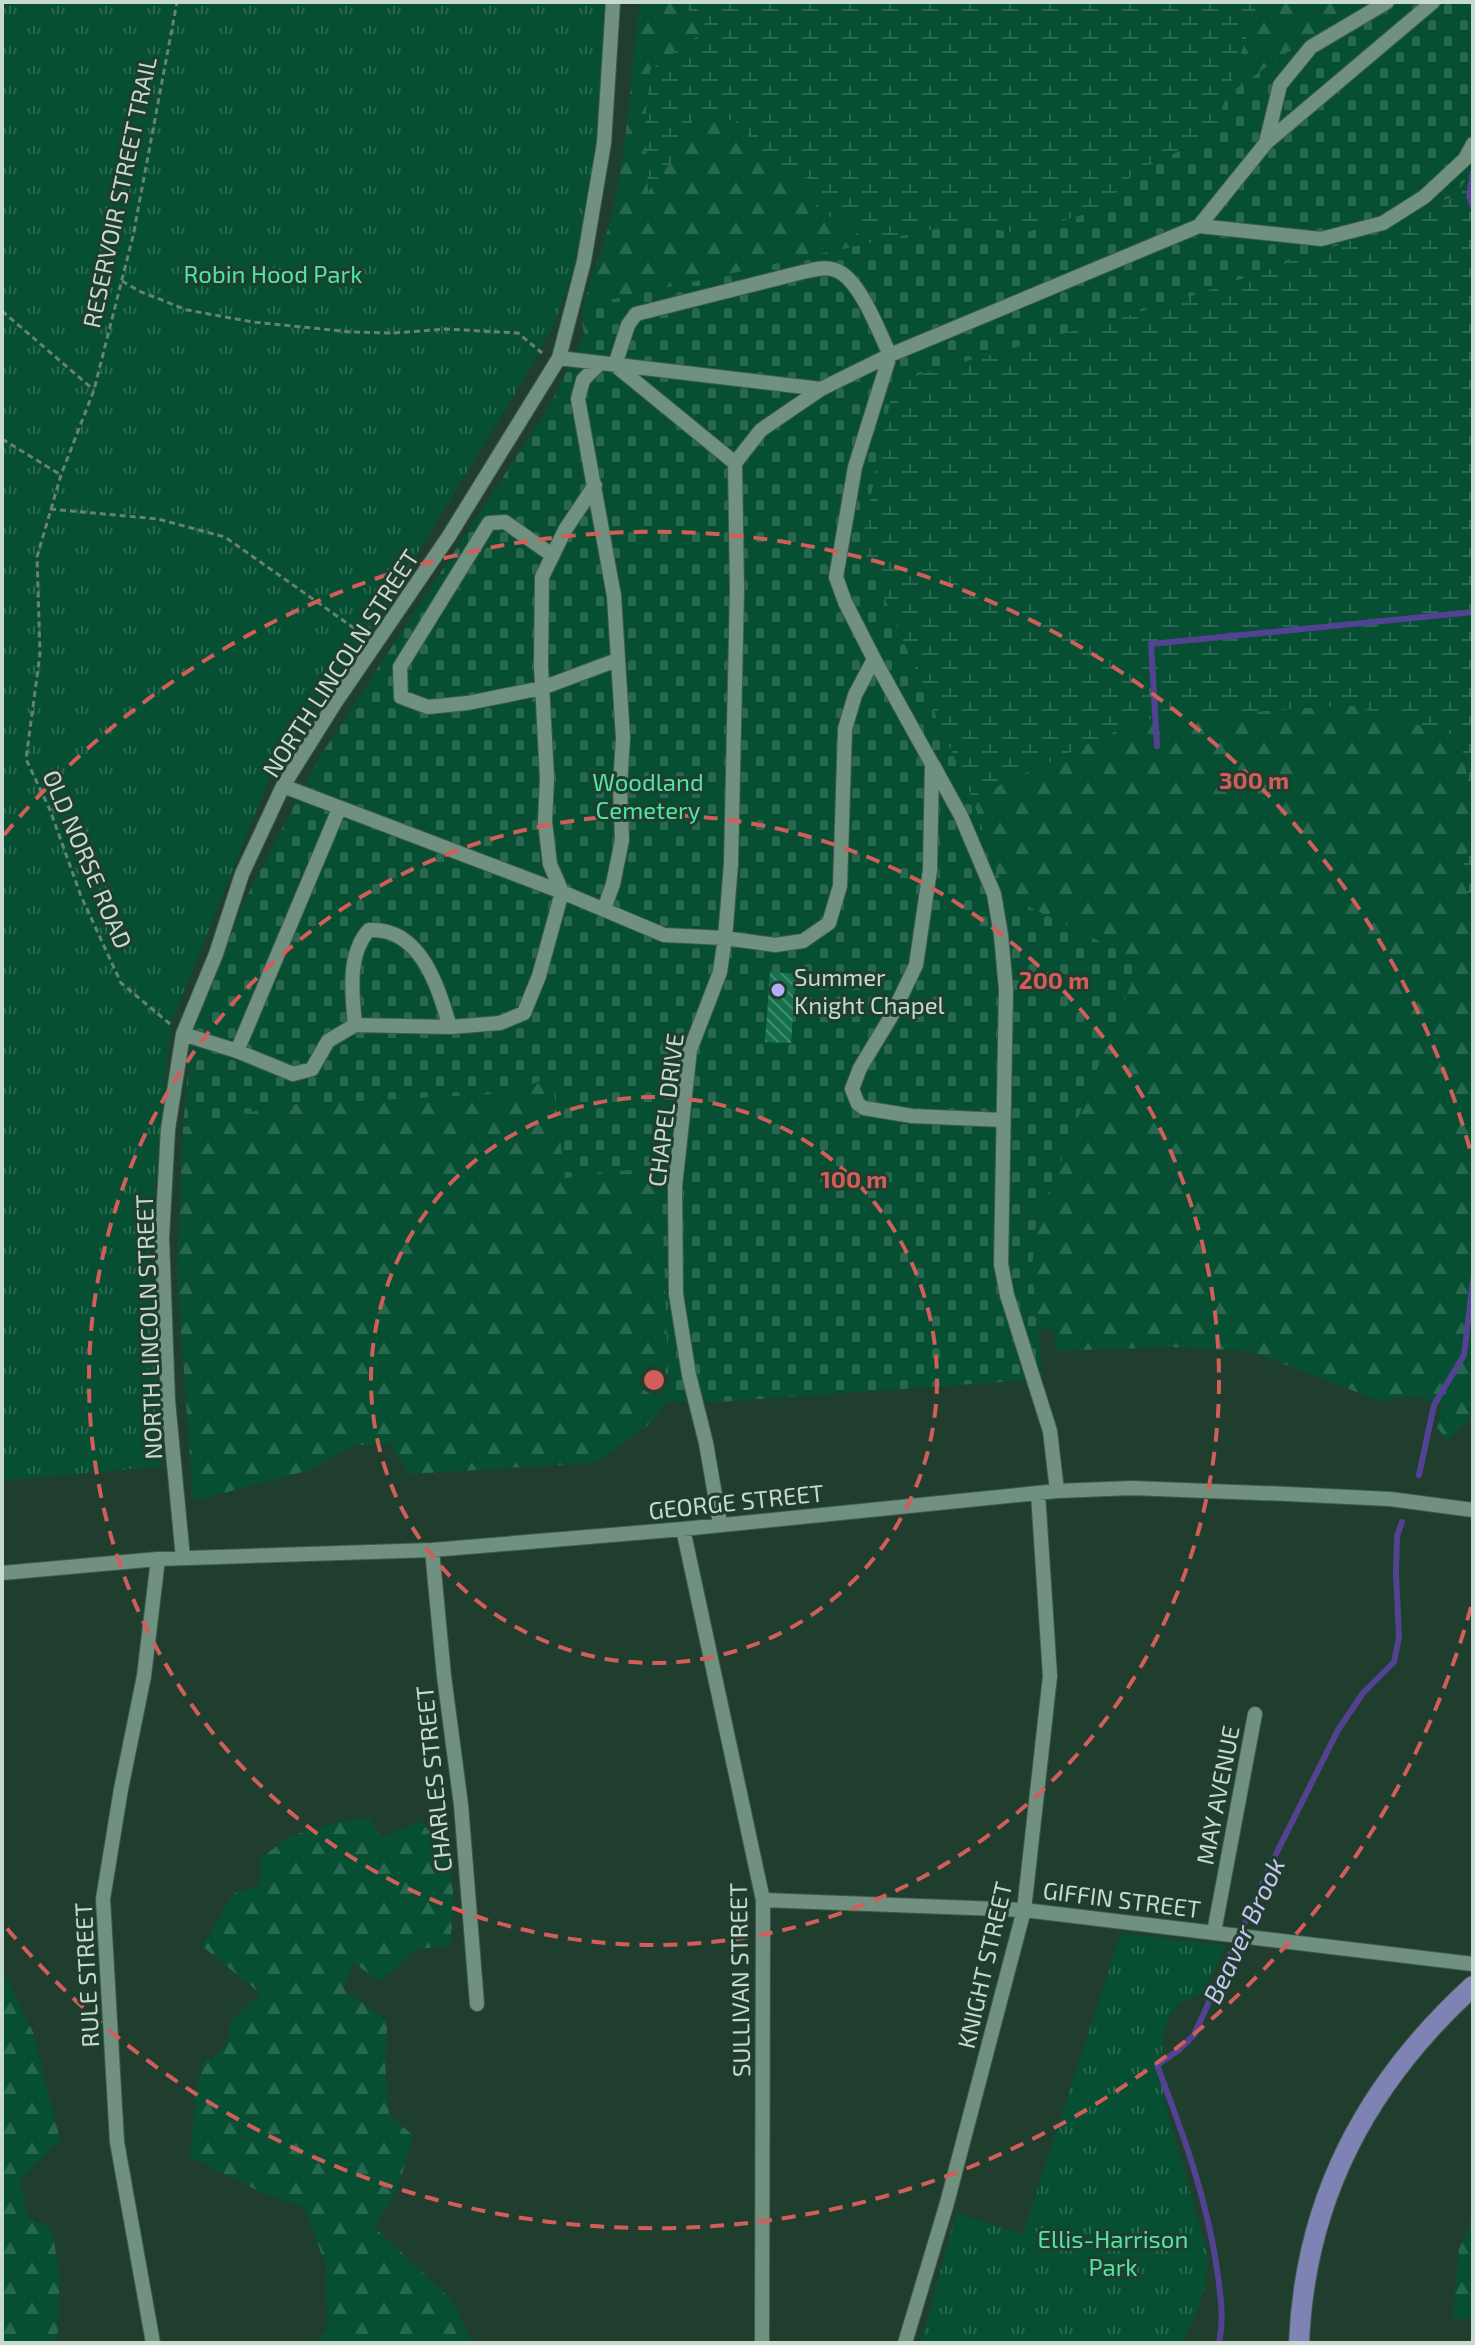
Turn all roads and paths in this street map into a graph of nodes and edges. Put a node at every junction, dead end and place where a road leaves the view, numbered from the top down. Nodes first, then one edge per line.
1 (177, 2) edge
2 (613, 2) edge
3 (1387, 2) edge
4 (1433, 2) edge
5 (1266, 143) junction
6 (1473, 144) edge
7 (1199, 226) junction
8 (122, 281) junction
9 (2, 311) edge
10 (890, 355) junction
11 (559, 358) junction
12 (607, 364) junction
13 (821, 389) junction
14 (94, 390) junction
15 (2, 439) edge
16 (735, 463) junction
17 (61, 475) junction
18 (595, 485) junction
19 (50, 509) junction
20 (552, 555) junction
21 (375, 647) junction
22 (874, 659) junction
23 (617, 660) junction
24 (542, 688) junction
25 (932, 764) junction
26 (283, 786) junction
27 (339, 809) junction
28 (562, 892) junction
29 (604, 909) junction
30 (725, 938) junction
31 (355, 1025) junction
32 (450, 1027) junction
33 (183, 1034) junction
34 (237, 1051) junction
35 (1003, 1120) junction
36 (1057, 1491) junction
37 (1038, 1493) junction
38 (1473, 1510) edge
39 (720, 1524) junction
40 (683, 1529) junction
41 (432, 1550) junction
42 (183, 1558) junction
43 (158, 1559) junction
44 (2, 1573) edge
45 (1255, 1714) dead end
46 (763, 1900) junction
47 (1024, 1910) junction
48 (1221, 1933) junction
49 (1473, 1964) edge
50 (1473, 1986) edge
51 (477, 2004) dead end
52 (153, 2343) edge
53 (762, 2343) edge
54 (905, 2343) edge
55 (1299, 2343) edge

1 - 8 path, RESERVOIR STREET TRAIL
2 - 11 street, NORTH LINCOLN STREET
3 - 5 street
4 - 5 street
5 - 7 street
6 - 7 street
7 - 10 street
8 - 11 path
8 - 14 path, RESERVOIR STREET TRAIL
9 - 14 path
10 - 12 street
10 - 13 street
10 - 22 street
11 - 12 street
11 - 21 street, NORTH LINCOLN STREET
12 - 13 street
12 - 16 street
12 - 18 street
13 - 16 street
14 - 17 path, OLD NORSE ROAD
15 - 17 path
16 - 30 street, CHAPEL DRIVE
17 - 19 path, OLD NORSE ROAD
18 - 20 street
18 - 23 street
19 - 21 path
19 - 33 path, OLD NORSE ROAD
20 - 24 street
20 - 24 street
21 - 26 street, NORTH LINCOLN STREET
22 - 25 street
22 - 30 street
23 - 24 street
23 - 29 street
24 - 28 street
25 - 35 street
25 - 35 street
26 - 27 street
26 - 33 street, NORTH LINCOLN STREET
27 - 28 street
27 - 34 street
28 - 29 street
28 - 32 street
29 - 30 street
30 - 39 street, CHAPEL DRIVE
31 - 32 street
31 - 32 street
31 - 34 street
33 - 34 street
33 - 42 street, NORTH LINCOLN STREET
35 - 36 street
36 - 37 street, GEORGE STREET
36 - 38 street, GEORGE STREET
37 - 39 street, GEORGE STREET
37 - 47 street, KNIGHT STREET
39 - 40 street, GEORGE STREET
40 - 41 street, GEORGE STREET
40 - 46 street, SULLIVAN STREET
41 - 42 street, GEORGE STREET
41 - 51 street, CHARLES STREET
42 - 43 street, GEORGE STREET
43 - 44 street, GEORGE STREET
43 - 52 street, RULE STREET
45 - 48 street, MAY AVENUE
46 - 47 street, GIFFIN STREET
46 - 53 street, SULLIVAN STREET
47 - 48 street, GIFFIN STREET
47 - 54 street, KNIGHT STREET
48 - 49 street, GIFFIN STREET
50 - 55 main road

